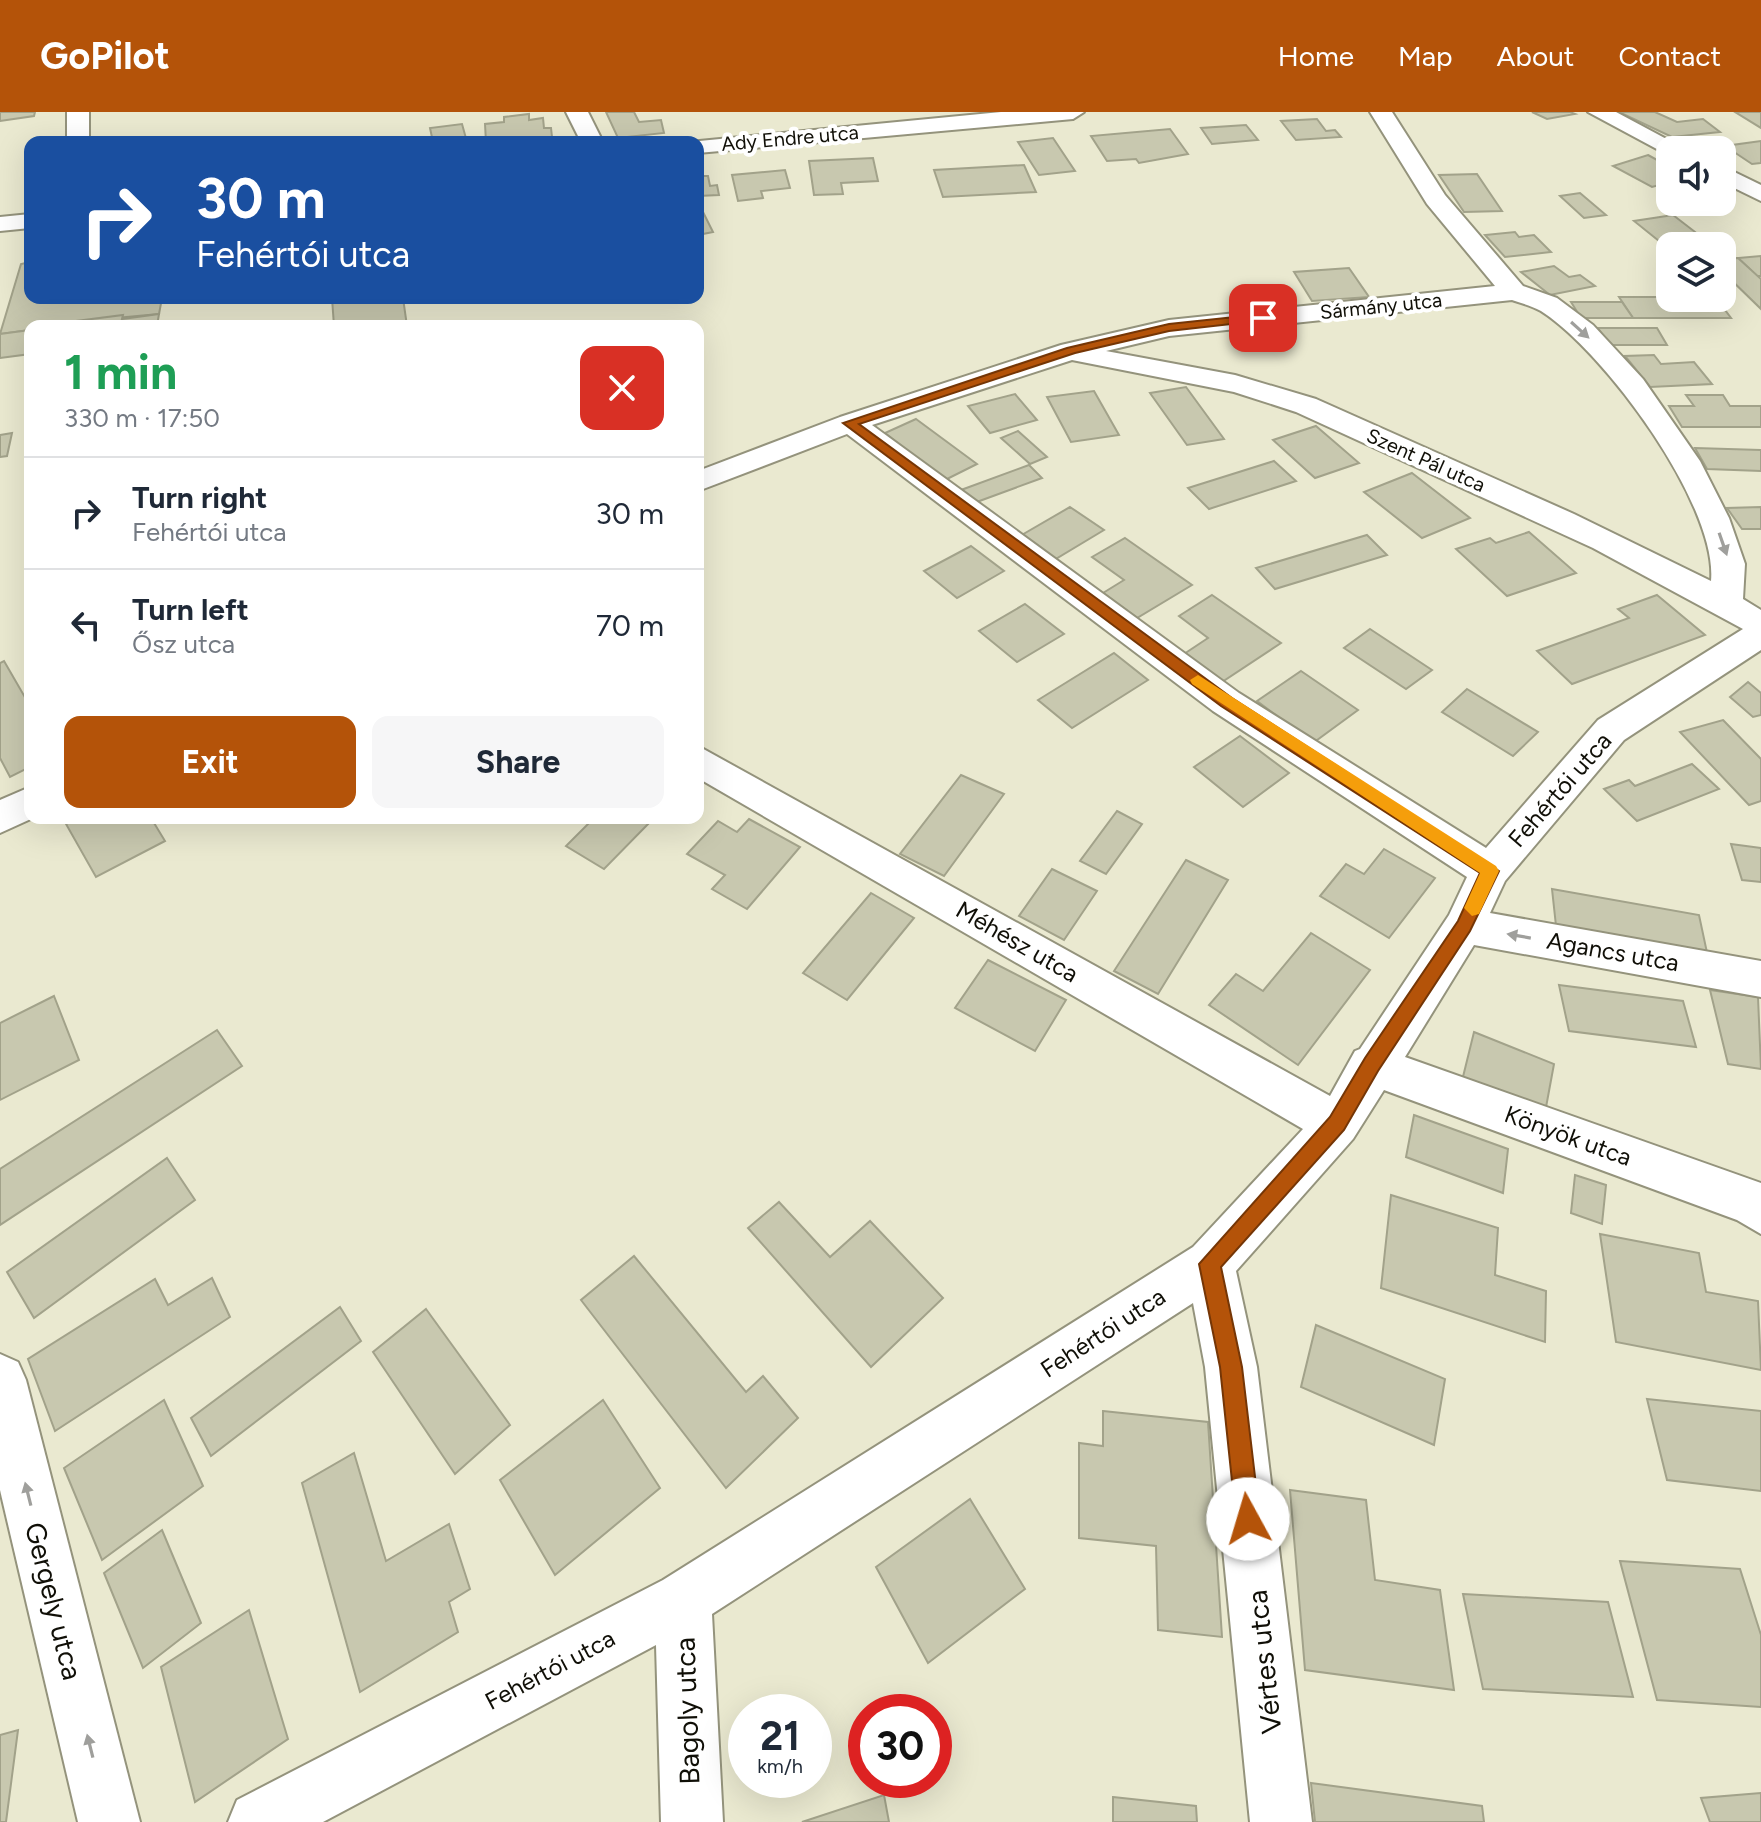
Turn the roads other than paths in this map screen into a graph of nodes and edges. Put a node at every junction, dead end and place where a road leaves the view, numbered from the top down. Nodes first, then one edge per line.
1 (78, 112) edge
2 (577, 112) edge
3 (1073, 112) edge
4 (1381, 112) edge
5 (1599, 112) edge
6 (1030, 114) edge
7 (78, 136) edge
8 (589, 136) edge
9 (1656, 140) edge
10 (704, 145) edge
11 (1736, 179) edge
12 (1756, 187) edge
13 (24, 222) edge
14 (0, 224) edge
15 (1514, 292) junction
16 (1071, 351) junction
17 (850, 423) junction
18 (704, 480) edge
19 (1743, 619) edge
20 (1761, 625) edge
21 (704, 763) edge
22 (24, 805) edge
23 (0, 818) edge
24 (1490, 871) junction
25 (1464, 926) junction
26 (1761, 979) edge
27 (1371, 1065) junction
28 (1337, 1124) junction
29 (1761, 1211) edge
30 (1210, 1264) junction
31 (0, 1380) edge
32 (683, 1600) junction
33 (109, 1822) edge
34 (259, 1822) edge
35 (692, 1822) edge
36 (1281, 1822) edge

1 - 7 street
2 - 8 street
3 - 6 street, Ady Endre utca
4 - 15 street
5 - 9 street
6 - 10 street, Ady Endre utca
11 - 12 street
13 - 14 street
15 - 16 street, Sármány utca
15 -> 19 street
16 - 17 street, Sármány utca
16 - 19 street, Szent Pál utca
17 - 18 street, Sármány utca
17 - 24 street
19 - 20 street, Szent Pál utca
19 - 24 street, Fehértói utca
21 - 28 street, Méhész utca
22 - 23 street
24 - 25 street, Fehértói utca
26 -> 25 street, Agancs utca
25 - 27 street, Fehértói utca
27 - 28 street, Fehértói utca
27 - 29 street, Könyök utca
28 - 30 street, Fehértói utca
30 - 32 street, Fehértói utca
30 - 36 street, Vértes utca
33 -> 31 street, Gergely utca
32 - 34 street, Fehértói utca
32 - 35 street, Bagoly utca

